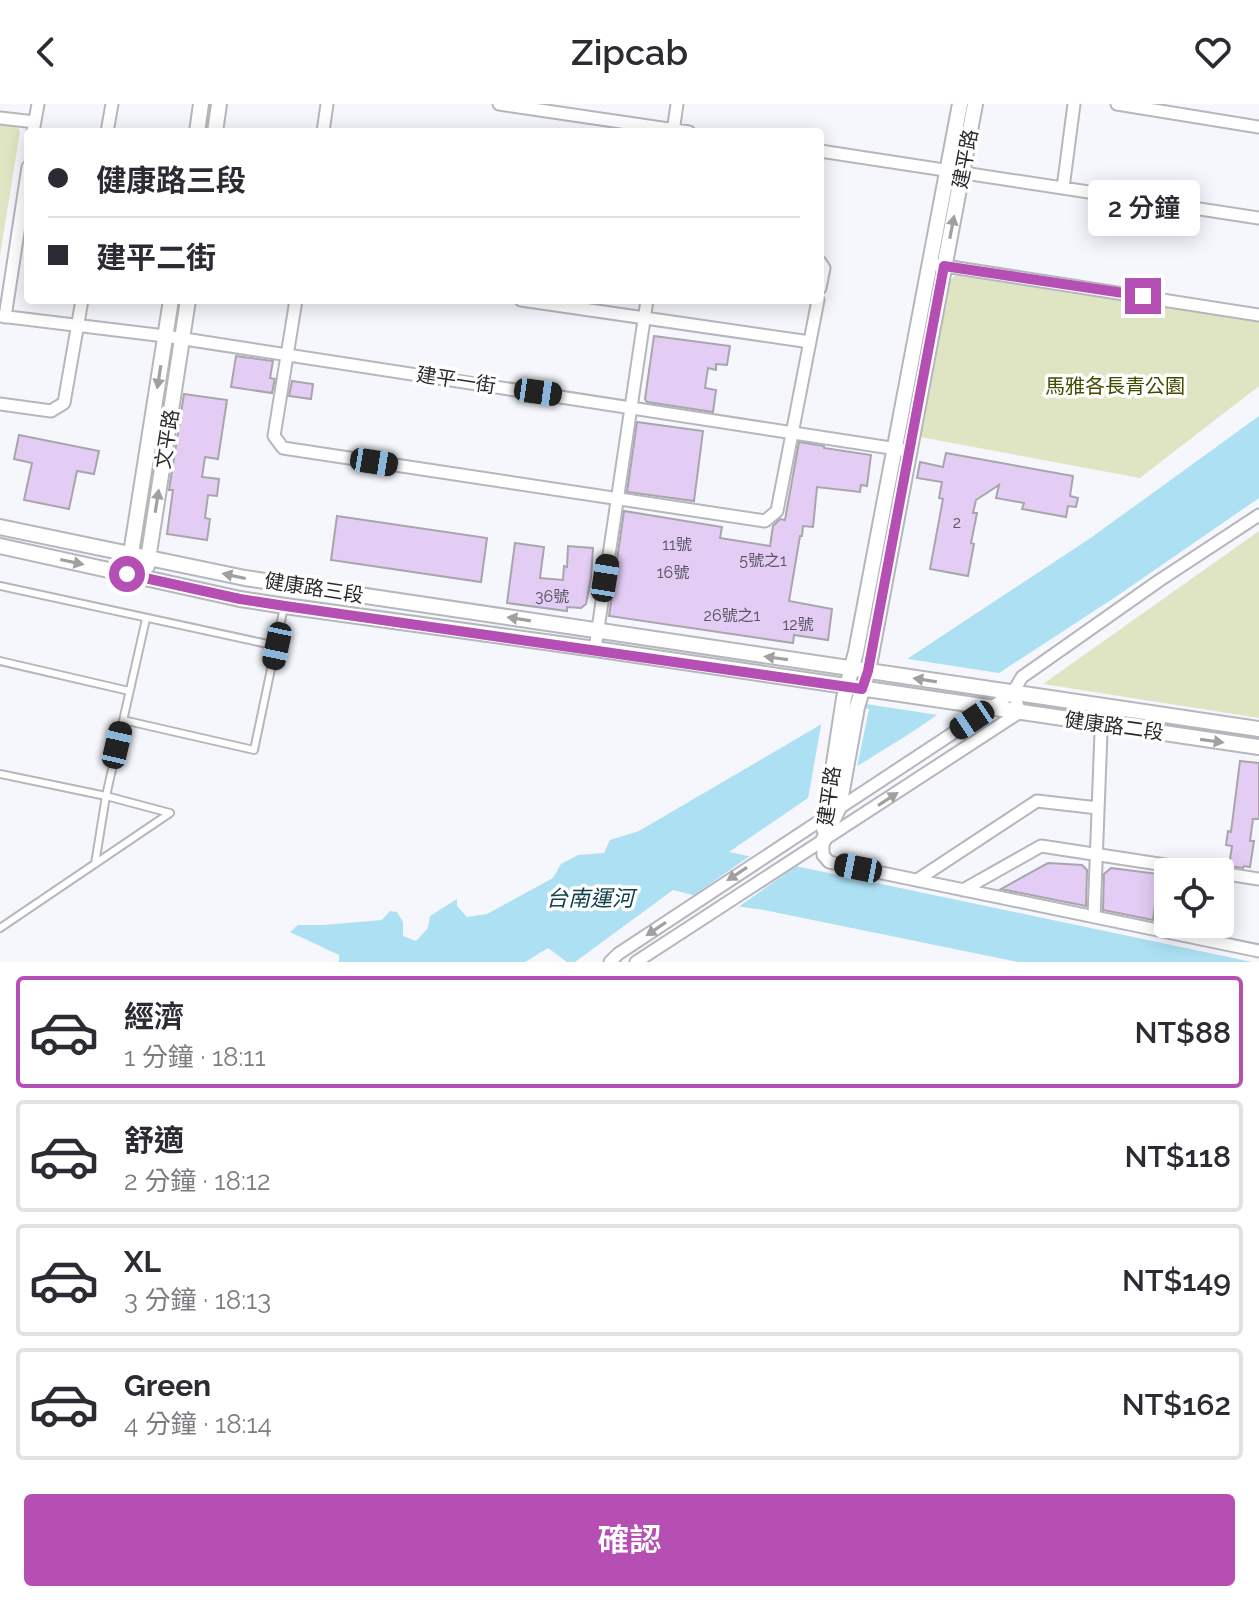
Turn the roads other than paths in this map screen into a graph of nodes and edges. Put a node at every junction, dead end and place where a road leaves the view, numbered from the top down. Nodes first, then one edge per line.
1 (38, 104) edge
2 (112, 104) edge
3 (201, 104) edge
4 (219, 104) edge
5 (327, 104) edge
6 (499, 104) edge
7 (677, 104) edge
8 (960, 104) edge
9 (975, 104) edge
10 (1074, 104) edge
11 (1117, 104) edge
12 (0, 118) edge
13 (34, 127) edge
14 (1259, 127) edge
15 (108, 128) edge
16 (198, 128) edge
17 (216, 128) edge
18 (324, 128) edge
19 (654, 128) edge
20 (673, 128) edge
21 (824, 152) edge
22 (955, 171) junction
23 (1063, 188) junction
24 (24, 191) edge
25 (1259, 218) edge
26 (937, 265) junction
27 (82, 304) edge
28 (170, 304) edge
29 (187, 304) edge
30 (295, 304) edge
31 (549, 304) edge
32 (647, 304) edge
33 (817, 304) edge
34 (1259, 315) edge
35 (3, 316) edge
36 (645, 318) junction
37 (79, 325) junction
38 (165, 336) junction
39 (182, 339) junction
40 (810, 342) junction
41 (287, 355) junction
42 (0, 404) edge
43 (631, 407) junction
44 (793, 431) junction
45 (903, 449) junction
46 (618, 499) junction
47 (1259, 515) edge
48 (0, 527) edge
49 (0, 546) edge
50 (131, 553) junction
51 (149, 557) junction
52 (127, 574) junction
53 (145, 578) junction
54 (0, 586) edge
55 (285, 606) junction
56 (146, 619) junction
57 (597, 631) junction
58 (277, 646) junction
59 (595, 649) junction
60 (0, 661) edge
61 (860, 670) junction
62 (854, 687) junction
63 (982, 688) joint
64 (129, 691) junction
65 (1013, 692) junction
66 (969, 705) joint
67 (850, 706) junction
68 (1102, 706) junction
69 (991, 708) junction
70 (1020, 712) junction
71 (123, 720) junction
72 (1101, 724) junction
73 (1259, 729) edge
74 (1259, 747) edge
75 (0, 774) edge
76 (106, 796) junction
77 (839, 807) junction
78 (1098, 808) junction
79 (826, 816) junction
80 (823, 841) junction
81 (1096, 855) junction
82 (95, 864) junction
83 (1154, 864) edge
84 (1234, 875) edge
85 (1259, 879) edge
86 (917, 880) junction
87 (963, 890) junction
88 (1094, 917) junction
89 (0, 928) edge
90 (1259, 951) edge
91 (610, 962) edge
92 (636, 962) edge

1 - 13 street
2 - 15 street
3 - 16 street
4 - 17 street
5 - 18 street
6 - 19 street
7 - 20 street
8 - 22 street, 建平路
9 - 22 street, 建平路
10 - 23 street
11 - 14 street
12 - 13 street
21 - 22 street
22 - 23 street
22 - 26 street, 建平路
23 - 25 street
24 - 35 street
26 - 34 street
26 - 45 street, 建平路
27 - 37 street
28 - 38 street, 文平路
29 - 39 street, 文平路
30 - 41 street
31 - 36 street
32 - 36 street
33 - 40 street
35 - 37 street, 建平一街
36 - 40 street
36 - 43 street
37 - 38 street, 建平一街
37 - 42 street
38 - 39 street, 建平一街
38 -> 50 street, 文平路
39 - 41 street, 建平一街
51 -> 39 street, 文平路
40 - 44 street
41 - 43 street, 建平一街
41 - 46 street
43 - 44 street, 建平一街
43 - 46 street
44 - 45 street, 建平一街
44 - 46 street
45 - 61 street, 建平路
46 - 57 street
47 - 65 street
48 - 50 street, 健康路三段
49 -> 52 street, 健康路三段
50 - 51 street, 健康路三段
50 - 52 street, 文平路
51 - 53 street, 文平路
57 -> 51 street, 健康路三段
52 - 53 street, 健康路三段
53 - 55 street, 健康路三段
54 - 56 lane
55 - 58 lane
55 - 59 street, 健康路三段
56 - 58 lane
56 - 64 lane
57 - 59 street
61 -> 57 street, 健康路三段
58 - 71 lane
59 - 62 street, 健康路三段
60 - 64 lane
61 - 62 street, 建平路
63 -> 61 street, 健康路三段
62 - 66 street, 健康路三段
62 - 67 street, 建平路
63 - 65 street, 健康路二段
64 - 71 lane
65 - 68 street, 健康路二段
65 - 69 street
65 - 70 street
66 - 69 street, 健康路二段
67 - 77 street, 建平路
67 - 79 street, 建平路
68 - 72 street
68 - 73 street, 健康路二段
69 - 70 street, 健康路二段
69 - 77 street
70 - 72 street, 健康路二段
80 -> 70 street
71 - 76 lane
72 -> 74 street, 健康路二段
72 - 78 street
75 - 76 lane
76 - 82 lane
76 - 82 lane
77 - 79 street
77 - 80 street, 建平路
78 - 81 street
78 - 86 street
79 - 80 street, 建平路
79 -> 91 street
80 - 86 street
80 - 92 street
81 - 83 street
81 - 87 street
81 - 88 street
82 - 89 lane
84 - 85 street
86 - 87 street
87 - 88 street
88 - 90 street

